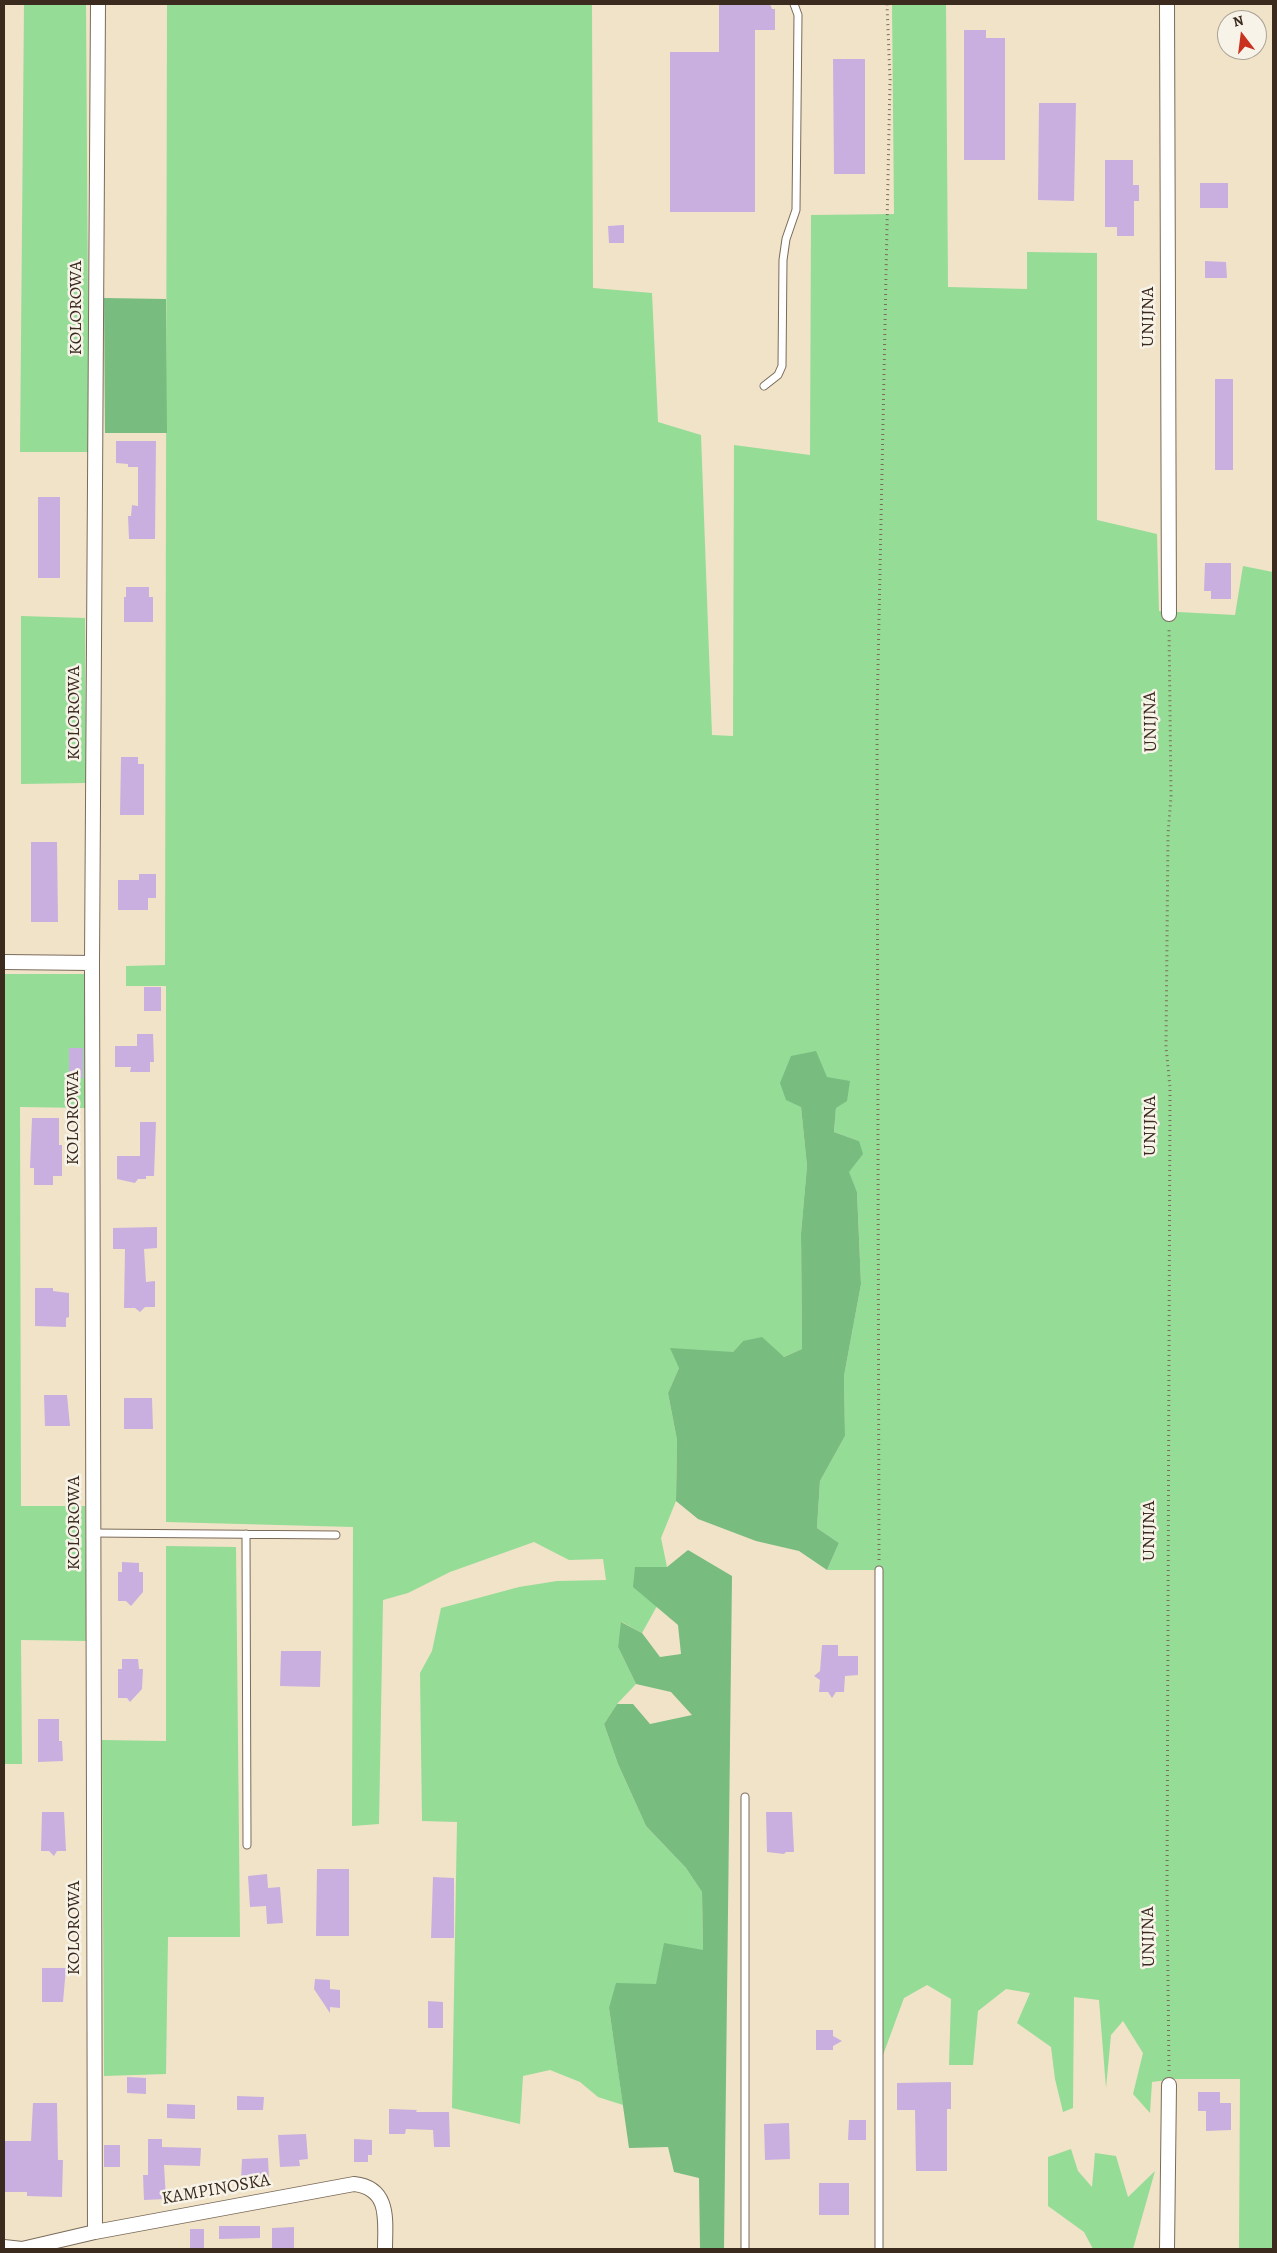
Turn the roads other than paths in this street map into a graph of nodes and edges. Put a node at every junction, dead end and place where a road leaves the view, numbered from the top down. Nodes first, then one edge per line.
1 (98, 4) edge
2 (794, 4) edge
3 (1168, 4) edge
4 (764, 386) dead end
5 (1169, 614) road end
6 (4, 962) edge
7 (92, 963) junction
8 (93, 1533) junction
9 (246, 1534) junction
10 (336, 1535) dead end
11 (879, 1570) road end
12 (745, 1797) dead end
13 (247, 1845) dead end
14 (1169, 2084) road end
15 (95, 2232) junction
16 (4, 2247) edge
17 (386, 2249) edge
18 (745, 2249) edge
19 (879, 2249) edge
20 (1168, 2249) edge

1 - 7 street, KOLOROWA
2 - 4 lane
3 - 5 street, UNIJNA
6 - 7 street
7 - 8 street, KOLOROWA
8 - 9 lane
8 - 15 street, KOLOROWA
9 - 10 lane
9 - 13 lane
11 - 19 lane
12 - 18 lane
14 - 20 street
15 - 16 street, KAMPINOSKA
15 - 17 street, KAMPINOSKA

